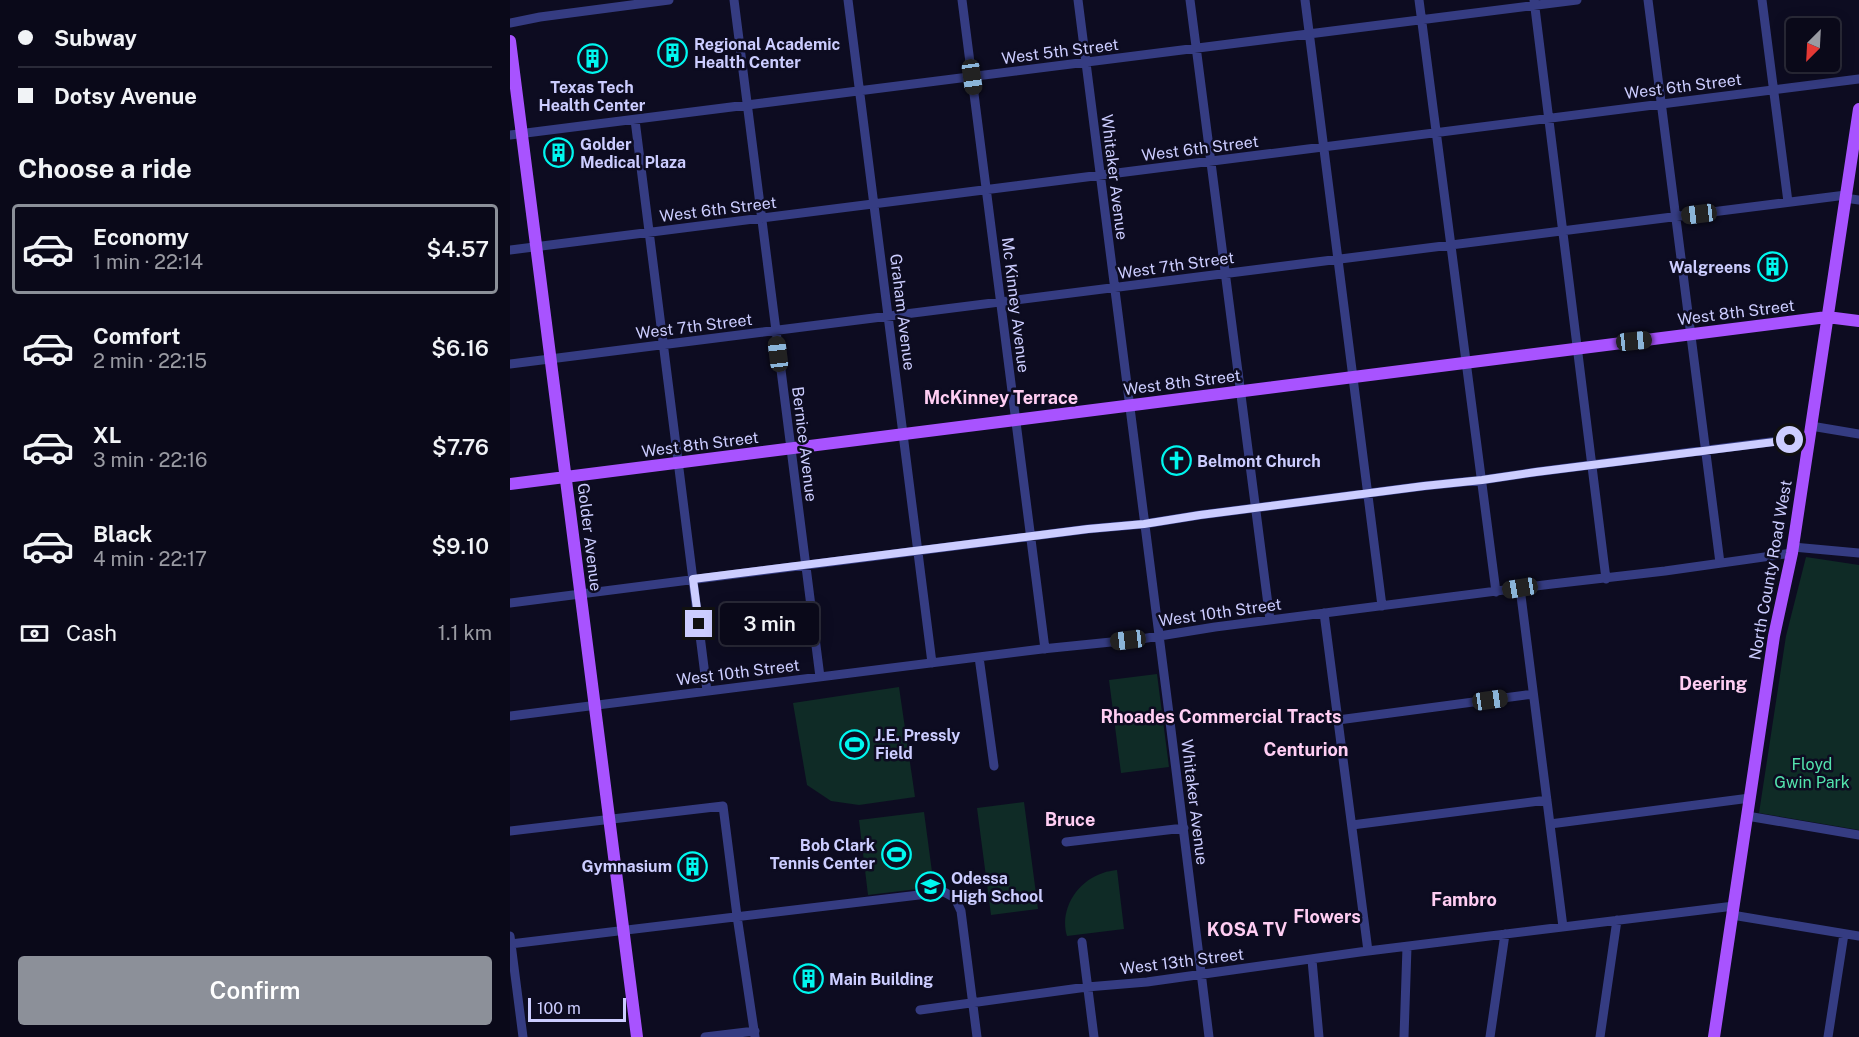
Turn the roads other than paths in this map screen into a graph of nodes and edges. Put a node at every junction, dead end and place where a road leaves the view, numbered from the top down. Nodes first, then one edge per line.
1 (669, 0) edge
2 (734, 0) edge
3 (848, 0) edge
4 (962, 0) edge
5 (1078, 0) edge
6 (1190, 0) edge
7 (1305, 0) edge
8 (1419, 0) edge
9 (1577, 0) edge
10 (1648, 0) edge
11 (1762, 0) edge
12 (621, 3) edge
13 (1534, 3) edge
14 (1421, 20) junction
15 (510, 23) edge
16 (1309, 34) junction
17 (510, 41) edge
18 (1197, 48) junction
19 (1085, 63) junction
20 (972, 77) junction
21 (1859, 79) edge
22 (1773, 90) junction
23 (859, 91) junction
24 (1661, 104) junction
25 (747, 105) junction
26 (1859, 110) edge
27 (1549, 118) junction
28 (635, 120) junction
29 (1436, 133) junction
30 (516, 135) edge
31 (1323, 147) junction
32 (1211, 161) junction
33 (1100, 177) junction
34 (987, 190) junction
35 (1846, 196) junction
36 (1859, 200) edge
37 (1788, 202) junction
38 (874, 204) junction
39 (1676, 217) junction
40 (761, 219) junction
41 (1563, 231) junction
42 (649, 233) junction
43 (1450, 245) junction
44 (537, 247) junction
45 (510, 250) edge
46 (1338, 259) junction
47 (1225, 274) junction
48 (1114, 289) junction
49 (1001, 302) junction
50 (888, 316) junction
51 (1827, 317) junction
52 (1859, 321) edge
53 (776, 331) junction
54 (1691, 334) junction
55 (663, 345) junction
56 (1577, 348) junction
57 (550, 359) junction
58 (1465, 362) junction
59 (510, 364) edge
60 (1354, 377) junction
61 (1242, 391) junction
62 (1129, 406) junction
63 (1016, 420) junction
64 (1810, 432) junction
65 (903, 434) junction
66 (1859, 434) edge
67 (790, 449) junction
68 (1706, 450) junction
69 (678, 463) junction
70 (1592, 465) junction
71 (566, 477) junction
72 (1482, 480) junction
73 (510, 484) edge
74 (1367, 493) junction
75 (1255, 508) junction
76 (1144, 524) junction
77 (1031, 536) junction
78 (1792, 550) junction
79 (918, 551) junction
80 (1859, 553) edge
81 (1720, 563) junction
82 (806, 565) junction
83 (693, 579) junction
84 (1606, 579) junction
85 (1520, 588) junction
86 (1496, 592) junction
87 (580, 594) junction
88 (510, 603) edge
89 (1382, 606) junction
90 (1324, 613) junction
91 (1270, 620) junction
92 (1159, 636) junction
93 (1045, 649) junction
94 (979, 657) junction
95 (932, 663) junction
96 (820, 677) junction
97 (707, 691) junction
98 (1533, 694) junction
99 (595, 705) junction
100 (510, 716) edge
101 (1338, 720) junction
102 (994, 766) dead end
103 (1750, 798) junction
104 (1546, 801) junction
105 (1747, 816) junction
106 (609, 818) junction
107 (1550, 824) junction
108 (1352, 825) junction
109 (1184, 828) junction
110 (510, 831) edge
111 (1859, 835) edge
112 (1066, 842) dead end
113 (1733, 910) junction
114 (737, 916) junction
115 (1617, 920) junction
116 (1563, 927) junction
117 (623, 930) junction
118 (1505, 934) junction
119 (1844, 934) junction
120 (1859, 936) edge
121 (510, 941) edge
122 (1082, 942) dead end
123 (1407, 946) junction
124 (1368, 951) junction
125 (1311, 960) junction
126 (1201, 975) junction
127 (1088, 987) junction
128 (973, 1003) junction
129 (920, 1010) dead end
130 (755, 1034) edge
131 (523, 1037) edge
132 (637, 1037) edge
133 (705, 1037) edge
134 (977, 1037) edge
135 (1094, 1037) edge
136 (1209, 1037) edge
137 (1319, 1037) edge
138 (1404, 1037) edge
139 (1490, 1037) edge
140 (1600, 1037) edge
141 (1714, 1037) edge
142 (1828, 1037) edge

1 - 12 street
2 - 25 street, Bernice Avenue
3 - 23 street, Graham Avenue
4 - 20 street, Mc Kinney Avenue
5 - 19 street, Whitaker Avenue
6 - 18 street
7 - 16 street
8 - 14 street
9 - 13 street, West 5th Street
10 - 24 street
11 - 22 street
12 - 15 street
13 - 14 street, West 5th Street
13 - 27 street
14 - 16 street, West 5th Street
14 - 29 street
16 - 18 street, West 5th Street
16 - 31 street
17 - 30 main road, Golder Avenue
18 - 19 street, West 5th Street
18 - 32 street
19 - 20 street, West 5th Street
19 - 33 street, Whitaker Avenue
20 - 23 street, West 5th Street
20 - 34 street, Mc Kinney Avenue
21 - 22 street, West 6th Street
22 - 24 street, West 6th Street
22 - 37 street
23 - 25 street, West 5th Street
23 - 38 street, Graham Avenue
24 - 27 street, West 6th Street
24 - 39 street
25 - 28 street, West 5th Street
25 - 40 street, Bernice Avenue
26 - 35 main road, North County Road West
27 - 29 street, West 6th Street
27 - 41 street
28 - 30 street, West 5th Street
28 - 42 street
29 - 31 street, West 6th Street
29 - 43 street
30 - 44 main road, Golder Avenue
31 - 32 street, West 6th Street
31 - 46 street
32 - 33 street, West 6th Street
32 - 47 street
33 - 34 street, West 6th Street
33 - 48 street, Whitaker Avenue
34 - 38 street, West 6th Street
34 - 49 street, Mc Kinney Avenue
35 - 36 street, West 7th Street
35 - 37 street, West 7th Street
35 - 51 main road, North County Road West
37 - 39 street, West 7th Street
38 - 40 street, West 6th Street
38 - 50 street, Graham Avenue
39 - 41 street, West 7th Street
39 - 54 street
40 - 42 street, West 6th Street
40 - 53 street, Bernice Avenue
41 - 43 street, West 7th Street
41 - 56 street
42 - 44 street, West 6th Street
42 - 55 street
43 - 46 street, West 7th Street
43 - 58 street
44 - 45 street, West 6th Street
44 - 57 main road, Golder Avenue
46 - 47 street, West 7th Street
46 - 60 street
47 - 48 street, West 7th Street
47 - 61 street
48 - 49 street, West 7th Street
48 - 62 street, Whitaker Avenue
49 - 50 street, West 7th Street
49 - 63 street, Mc Kinney Avenue
50 - 53 street, West 7th Street
50 - 65 street, Graham Avenue
51 - 52 main road, West 8th Street
51 - 54 main road, West 8th Street
51 - 64 main road, North County Road West
53 - 55 street, West 7th Street
53 - 67 street, Bernice Avenue
54 - 56 main road, West 8th Street
54 - 68 street
55 - 57 street, West 7th Street
55 - 69 street
56 - 58 main road, West 8th Street
56 - 70 street
57 - 59 street, West 7th Street
57 - 71 main road, Golder Avenue
58 - 60 main road, West 8th Street
58 - 72 street
60 - 61 main road, West 8th Street
60 - 74 street
61 - 62 main road, West 8th Street
61 - 75 street
62 - 63 main road, West 8th Street
62 - 76 street, Whitaker Avenue
63 - 65 main road, West 8th Street
63 - 77 street, Mc Kinney Avenue
64 - 66 street
64 - 68 street
64 - 78 main road, North County Road West
65 - 67 main road, West 8th Street
65 - 79 street, Graham Avenue
67 - 69 main road, West 8th Street
67 - 82 street, Bernice Avenue
68 - 70 street
68 - 81 street
69 - 71 main road, West 8th Street
69 - 83 street
70 - 72 street
70 - 84 street
71 - 73 main road, West 8th Street
71 - 87 main road, Golder Avenue
72 - 74 street
72 - 86 street
74 - 75 street
74 - 89 street
75 - 76 street
75 - 91 street
76 - 77 street
76 - 92 street, Whitaker Avenue
77 - 79 street
77 - 93 street, Mc Kinney Avenue
78 - 80 street, West 10th Street
78 - 81 street, West 10th Street
78 - 103 main road, North County Road West
79 - 82 street
79 - 95 street, Graham Avenue
81 - 84 street, West 10th Street
82 - 83 street
82 - 96 street, Bernice Avenue
83 - 87 street
83 - 97 street
84 - 85 street, West 10th Street
85 - 86 street, West 10th Street
85 - 98 street
86 - 89 street, West 10th Street
87 - 88 street
87 - 99 main road, Golder Avenue
89 - 90 street, West 10th Street
90 - 91 street, West 10th Street
90 - 101 street
91 - 92 street, West 10th Street
92 - 93 street, West 10th Street
92 - 109 street, Whitaker Avenue
93 - 94 street, West 10th Street
94 - 95 street, West 10th Street
94 - 102 street
95 - 96 street, West 10th Street
96 - 97 street, West 10th Street
97 - 99 street, West 10th Street
98 - 101 street
98 - 104 street
99 - 100 street, West 10th Street
99 - 106 main road, Golder Avenue
101 - 108 street
103 - 105 main road, North County Road West
103 - 107 street
104 - 107 street
104 - 108 street
105 - 111 street
105 - 113 main road, North County Road West
106 - 110 street
106 - 114 street
106 - 117 main road, Golder Avenue
107 - 116 street
108 - 124 street
109 - 112 street
109 - 126 street, Whitaker Avenue
113 - 115 street, West 13th Street
113 - 119 street, West 13th Street
113 - 141 main road, North County Road West
114 - 117 street
114 - 128 street
114 - 130 street
115 - 116 street, West 13th Street
115 - 140 street
116 - 118 street, West 13th Street
117 - 121 street
117 - 132 main road, Golder Avenue
118 - 123 street, West 13th Street
118 - 139 street
119 - 120 street, West 13th Street
119 - 142 street
121 - 131 street
122 - 127 street
123 - 124 street, West 13th Street
123 - 138 street
124 - 125 street, West 13th Street
125 - 126 street, West 13th Street
125 - 137 street
126 - 127 street, West 13th Street
126 - 136 street, Whitaker Avenue
127 - 128 street, West 13th Street
127 - 135 street
128 - 129 street, West 13th Street
128 - 134 street
130 - 133 street

